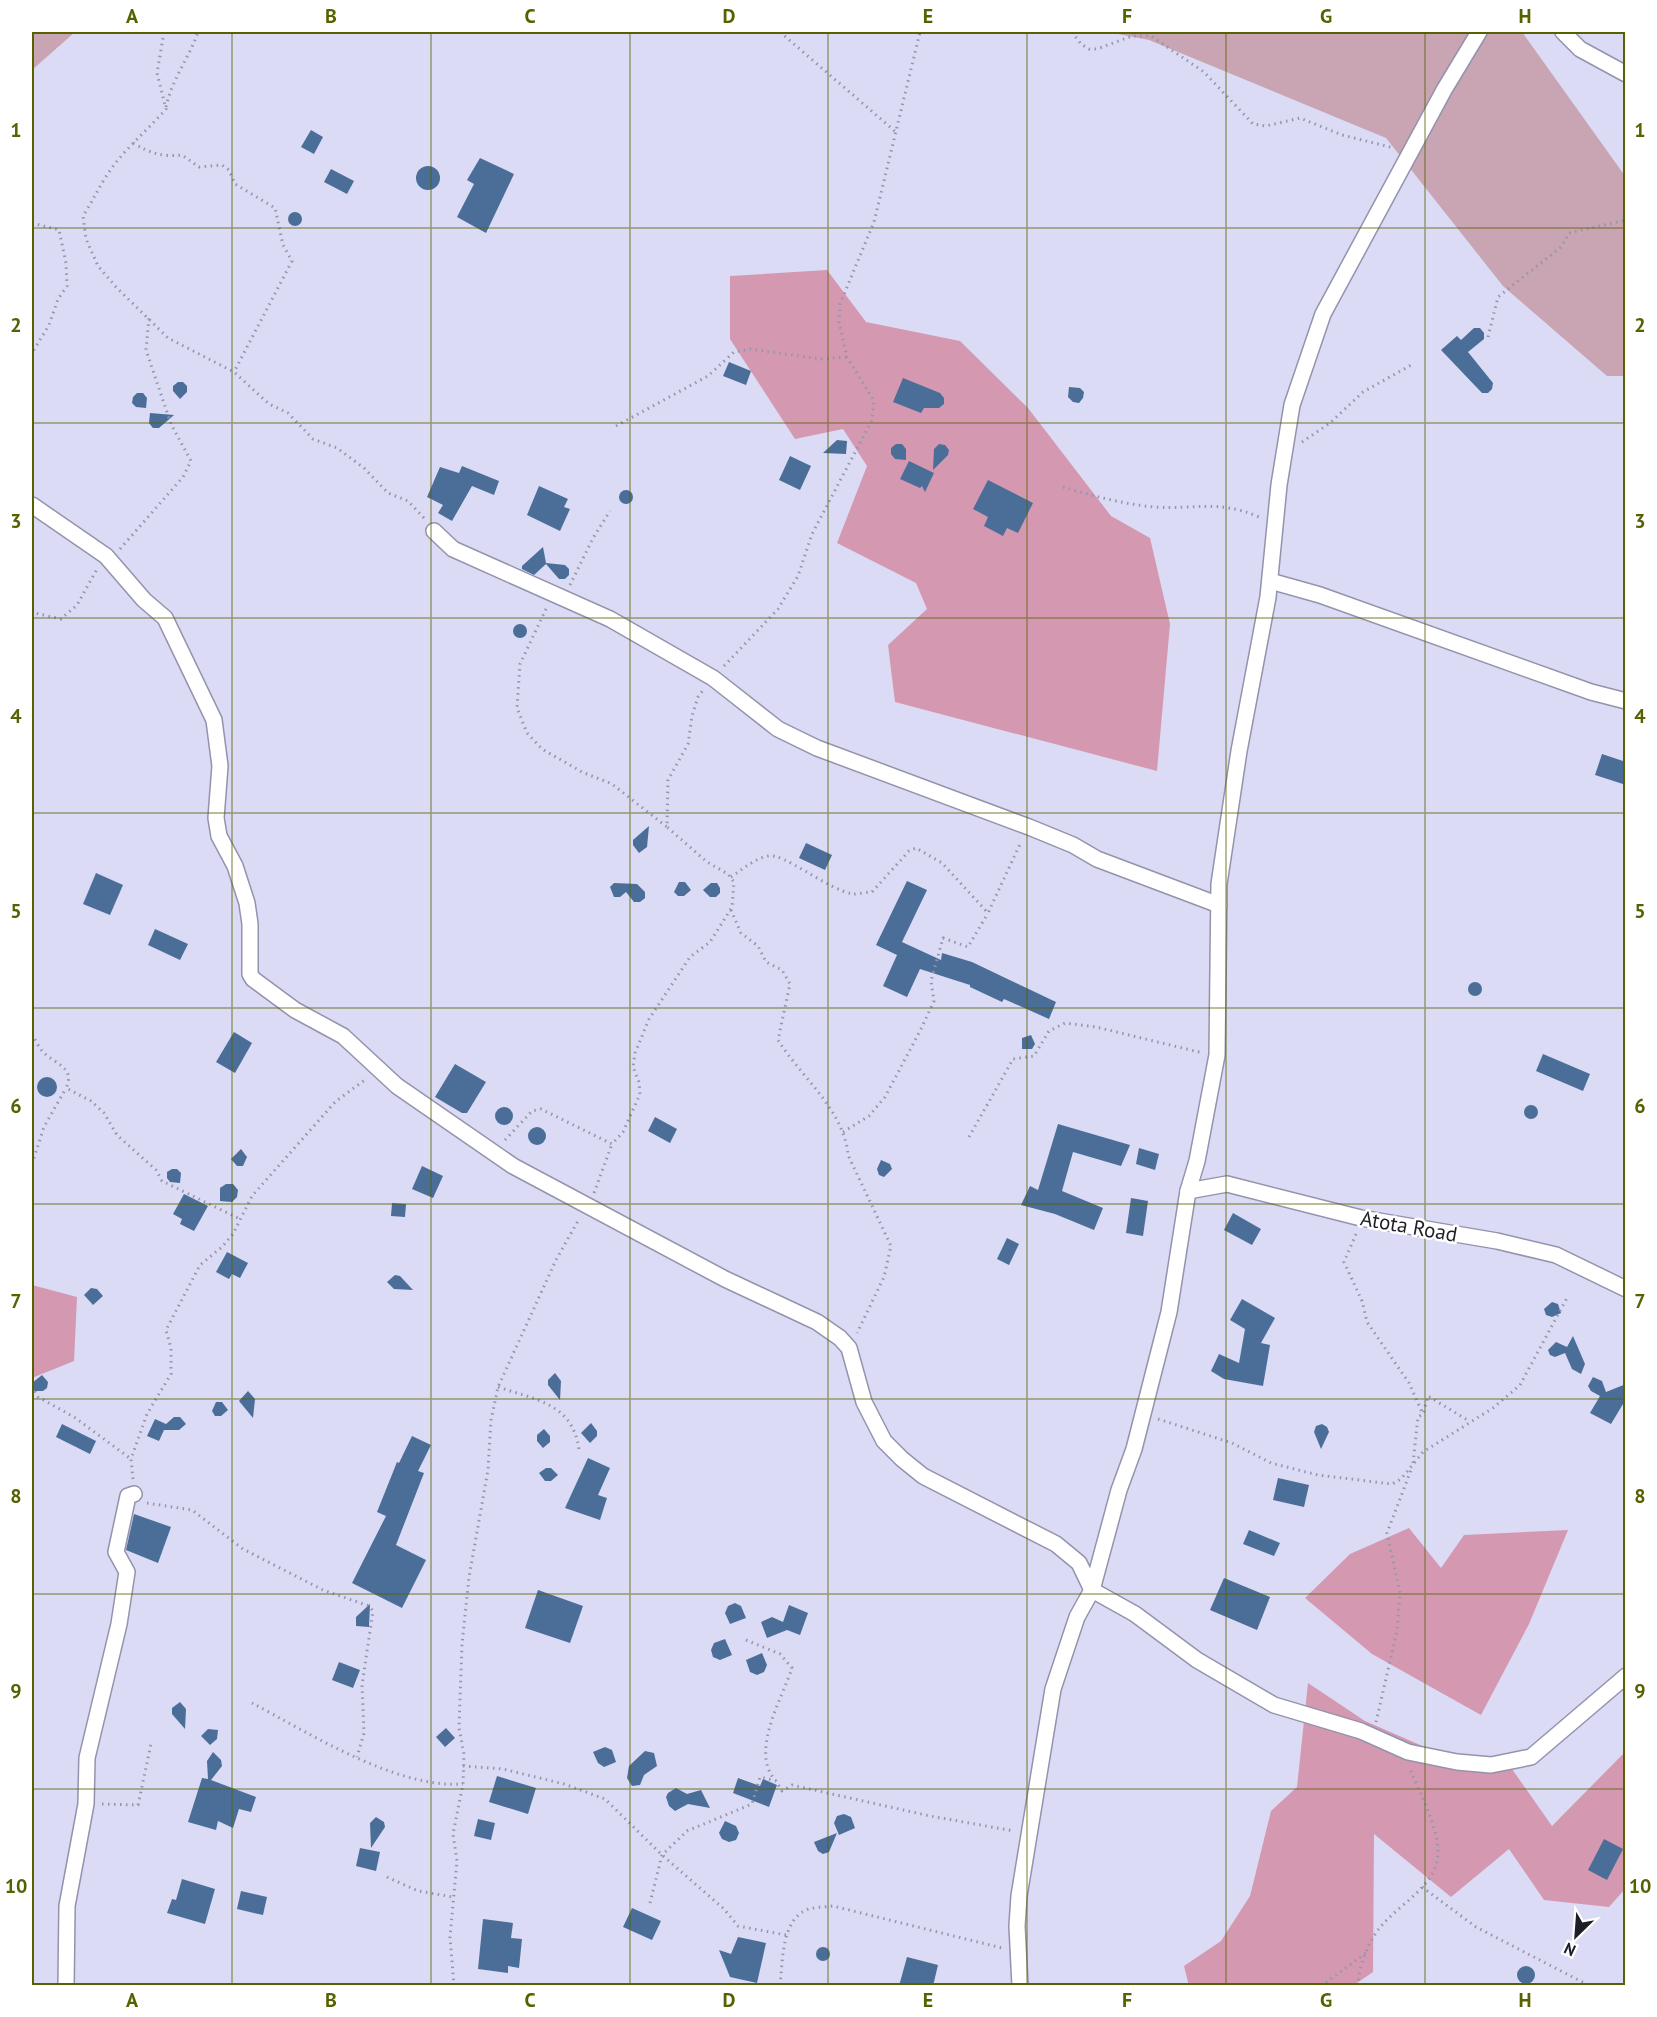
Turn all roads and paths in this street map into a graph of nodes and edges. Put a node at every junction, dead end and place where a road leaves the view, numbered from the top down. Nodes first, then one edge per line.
1 (164, 32) edge
2 (198, 32) edge
3 (780, 32) edge
4 (920, 32) edge
5 (1072, 32) edge
6 (1479, 32) edge
7 (1563, 32) edge
8 (1626, 74) edge
9 (166, 109) junction
10 (897, 133) junction
11 (133, 143) junction
12 (1410, 157) junction
13 (1626, 220) edge
14 (32, 223) edge
15 (149, 318) junction
16 (1488, 337) dead end
17 (32, 353) edge
18 (847, 357) junction
19 (1413, 364) dead end
20 (234, 372) junction
21 (616, 426) dead end
22 (1287, 444) junction
23 (1063, 487) dead end
24 (32, 505) edge
25 (610, 511) dead end
26 (1274, 524) junction
27 (434, 531) joint
28 (108, 558) junction
29 (1270, 581) junction
30 (558, 595) junction
31 (32, 616) edge
32 (712, 678) junction
33 (1626, 701) edge
34 (668, 827) junction
35 (1029, 827) junction
36 (731, 877) junction
37 (1219, 905) junction
38 (730, 910) junction
39 (988, 913) junction
40 (32, 1034) edge
41 (1217, 1055) junction
42 (377, 1070) junction
43 (66, 1088) junction
44 (843, 1132) junction
45 (969, 1137) dead end
46 (612, 1144) junction
47 (493, 1153) junction
48 (32, 1164) edge
49 (1188, 1191) junction
50 (586, 1207) junction
51 (1361, 1218) junction
52 (240, 1219) junction
53 (1626, 1289) edge
54 (1568, 1296) dead end
55 (849, 1348) junction
56 (32, 1386) edge
57 (498, 1387) junction
58 (1142, 1413) junction
59 (1423, 1413) junction
60 (1469, 1421) junction
61 (579, 1449) dead end
62 (131, 1459) junction
63 (1413, 1466) junction
64 (134, 1494) junction
65 (1092, 1590) junction
66 (746, 1640) dead end
67 (1626, 1676) edge
68 (252, 1703) dead end
69 (1374, 1737) junction
70 (152, 1744) dead end
71 (1408, 1752) junction
72 (357, 1757) junction
73 (463, 1766) junction
74 (776, 1781) junction
75 (462, 1784) junction
76 (86, 1803) junction
77 (1030, 1833) junction
78 (662, 1855) junction
79 (387, 1877) dead end
80 (1422, 1887) junction
81 (453, 1897) junction
82 (650, 1902) dead end
83 (786, 1935) junction
84 (1366, 1953) junction
85 (1020, 1961) junction
86 (780, 1985) edge
87 (66, 1986) edge
88 (454, 1986) edge
89 (1020, 1986) edge
90 (1321, 1986) edge
91 (1358, 1986) edge
92 (1590, 1986) edge

1 - 9 path
2 - 9 path
3 - 10 path
4 - 10 path
5 - 12 path
6 - 12 street
7 - 8 street
9 - 11 path
10 - 18 path
11 - 15 path
11 - 20 path
12 - 22 street
13 - 16 path
14 - 17 path
15 - 20 path
15 - 28 path
18 - 21 path
18 - 32 path
19 - 22 path
20 - 27 path
22 - 26 street
23 - 26 path
24 - 28 street
25 - 30 path
26 - 29 street
27 - 30 street
28 - 31 path
28 - 42 street
29 - 33 street
29 - 37 street
30 - 32 street
30 - 34 path
32 - 34 path
32 - 35 street
34 - 36 path
35 - 37 street
35 - 39 path
36 - 38 path
36 - 39 path
37 - 41 street
38 - 44 path
38 - 46 path
39 - 44 path
40 - 43 path
41 - 45 path
41 - 49 street
42 - 47 street
42 - 52 path
43 - 48 path
43 - 52 path
44 - 55 path
46 - 47 path
46 - 50 path
47 - 50 street
49 - 51 street, Atota Road
49 - 58 street
50 - 55 street
50 - 57 path
51 - 53 street, Atota Road
51 - 59 path
52 - 62 path
54 - 60 path
55 - 65 street
56 - 62 path
57 - 61 path
57 - 73 path
58 - 63 path
58 - 65 street
59 - 60 path
59 - 63 path
60 - 63 path
62 - 64 path
63 - 69 path
64 - 72 path
64 - 76 street
65 - 69 street
65 - 77 street
66 - 74 path
67 - 71 street
68 - 72 path
69 - 71 street
70 - 76 path
71 - 80 path
72 - 75 path
73 - 75 path
73 - 78 path
74 - 77 path
74 - 78 path
75 - 81 path
76 - 87 street
77 - 85 street
78 - 82 path
78 - 83 path
79 - 81 path
80 - 84 path
80 - 92 path
81 - 88 path
83 - 85 path
83 - 86 path
84 - 90 path
84 - 91 path
85 - 89 street

